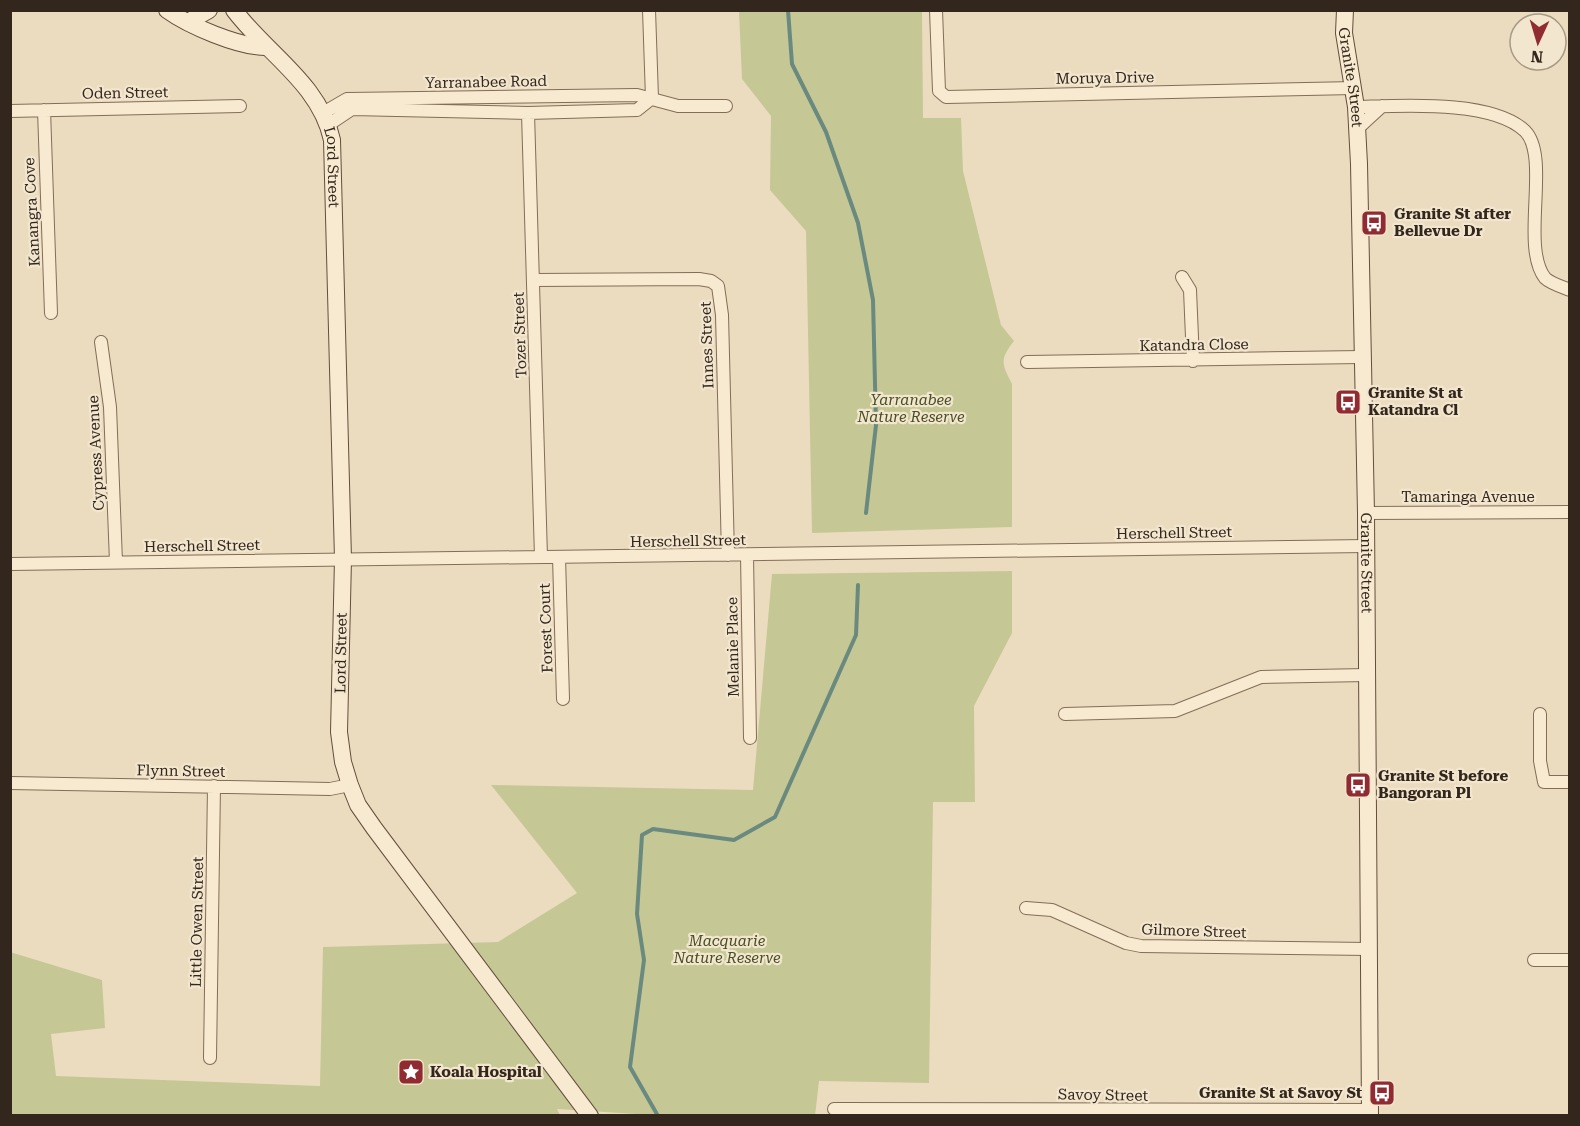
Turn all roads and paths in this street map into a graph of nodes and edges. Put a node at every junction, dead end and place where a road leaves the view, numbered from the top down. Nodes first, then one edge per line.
1 (167, 10) edge
2 (209, 10) edge
3 (234, 10) edge
4 (649, 10) edge
5 (936, 10) edge
6 (1345, 10) edge
7 (188, 22) junction
8 (266, 47) junction
9 (1353, 88) junction
10 (652, 98) junction
11 (240, 106) dead end
12 (726, 106) dead end
13 (1382, 106) junction
14 (1356, 107) junction
15 (44, 110) junction
16 (10, 111) edge
17 (528, 113) junction
18 (325, 119) junction
19 (1357, 129) junction
20 (1182, 277) dead end
21 (533, 280) junction
22 (1569, 290) edge
23 (51, 313) dead end
24 (100, 342) dead end
25 (1362, 357) junction
26 (1193, 361) junction
27 (1027, 362) dead end
28 (1569, 512) edge
29 (1366, 513) junction
30 (1366, 546) junction
31 (728, 555) junction
32 (747, 555) junction
33 (542, 557) junction
34 (559, 557) junction
35 (343, 559) junction
36 (116, 562) junction
37 (10, 564) edge
38 (1367, 675) junction
39 (563, 699) dead end
40 (1065, 714) dead end
41 (1540, 714) dead end
42 (750, 738) dead end
43 (1569, 782) edge
44 (10, 783) edge
45 (350, 785) junction
46 (214, 786) junction
47 (1026, 908) dead end
48 (1369, 949) junction
49 (1534, 960) dead end
50 (1569, 960) edge
51 (210, 1058) dead end
52 (834, 1109) dead end
53 (982, 1112) edge
54 (1167, 1113) edge
55 (1370, 1113) edge
56 (590, 1116) edge

1 - 7 street
2 - 7 street
3 - 8 street
4 - 10 street
5 - 9 street, Moruya Drive
6 - 9 street, Granite Street
7 - 8 street
8 - 18 street
9 - 14 street, Granite Street
10 - 12 street, Yarranabee Road
10 - 17 street, Yarranabee Road
10 - 18 street, Yarranabee Road
11 - 15 street, Oden Street
13 - 14 street
13 - 19 street
13 - 22 street
14 - 19 street, Granite Street
15 - 16 street, Oden Street
15 - 23 street, Kanangra Cove
17 - 18 street, Yarranabee Road
17 - 21 street, Tozer Street
18 - 35 street, Lord Street
19 - 25 street, Granite Street
20 - 26 street
21 - 31 street, Innes Street
21 - 33 street, Tozer Street
24 - 36 street, Cypress Avenue
25 - 26 street, Katandra Close
25 - 29 street, Granite Street
26 - 27 street, Katandra Close
28 - 29 street, Tamaringa Avenue
29 - 30 street, Granite Street
30 - 32 street, Herschell Street
30 - 38 street, Granite Street
31 - 32 street, Herschell Street
31 - 34 street, Herschell Street
32 - 42 street, Melanie Place
33 - 34 street, Herschell Street
33 - 35 street, Herschell Street
34 - 39 street, Forest Court
35 - 36 street, Herschell Street
35 - 45 street, Lord Street
36 - 37 street, Herschell Street
38 - 40 street
38 - 48 street, Granite Street
41 - 43 street
44 - 46 street, Flynn Street
45 - 46 street, Flynn Street
45 - 56 street, Lord Street
46 - 51 street, Little Owen Street
47 - 48 street, Gilmore Street
48 - 55 street, Granite Street
49 - 50 street
52 - 53 street, Savoy Street
53 - 54 street, Savoy Street
54 - 55 street, Savoy Street

